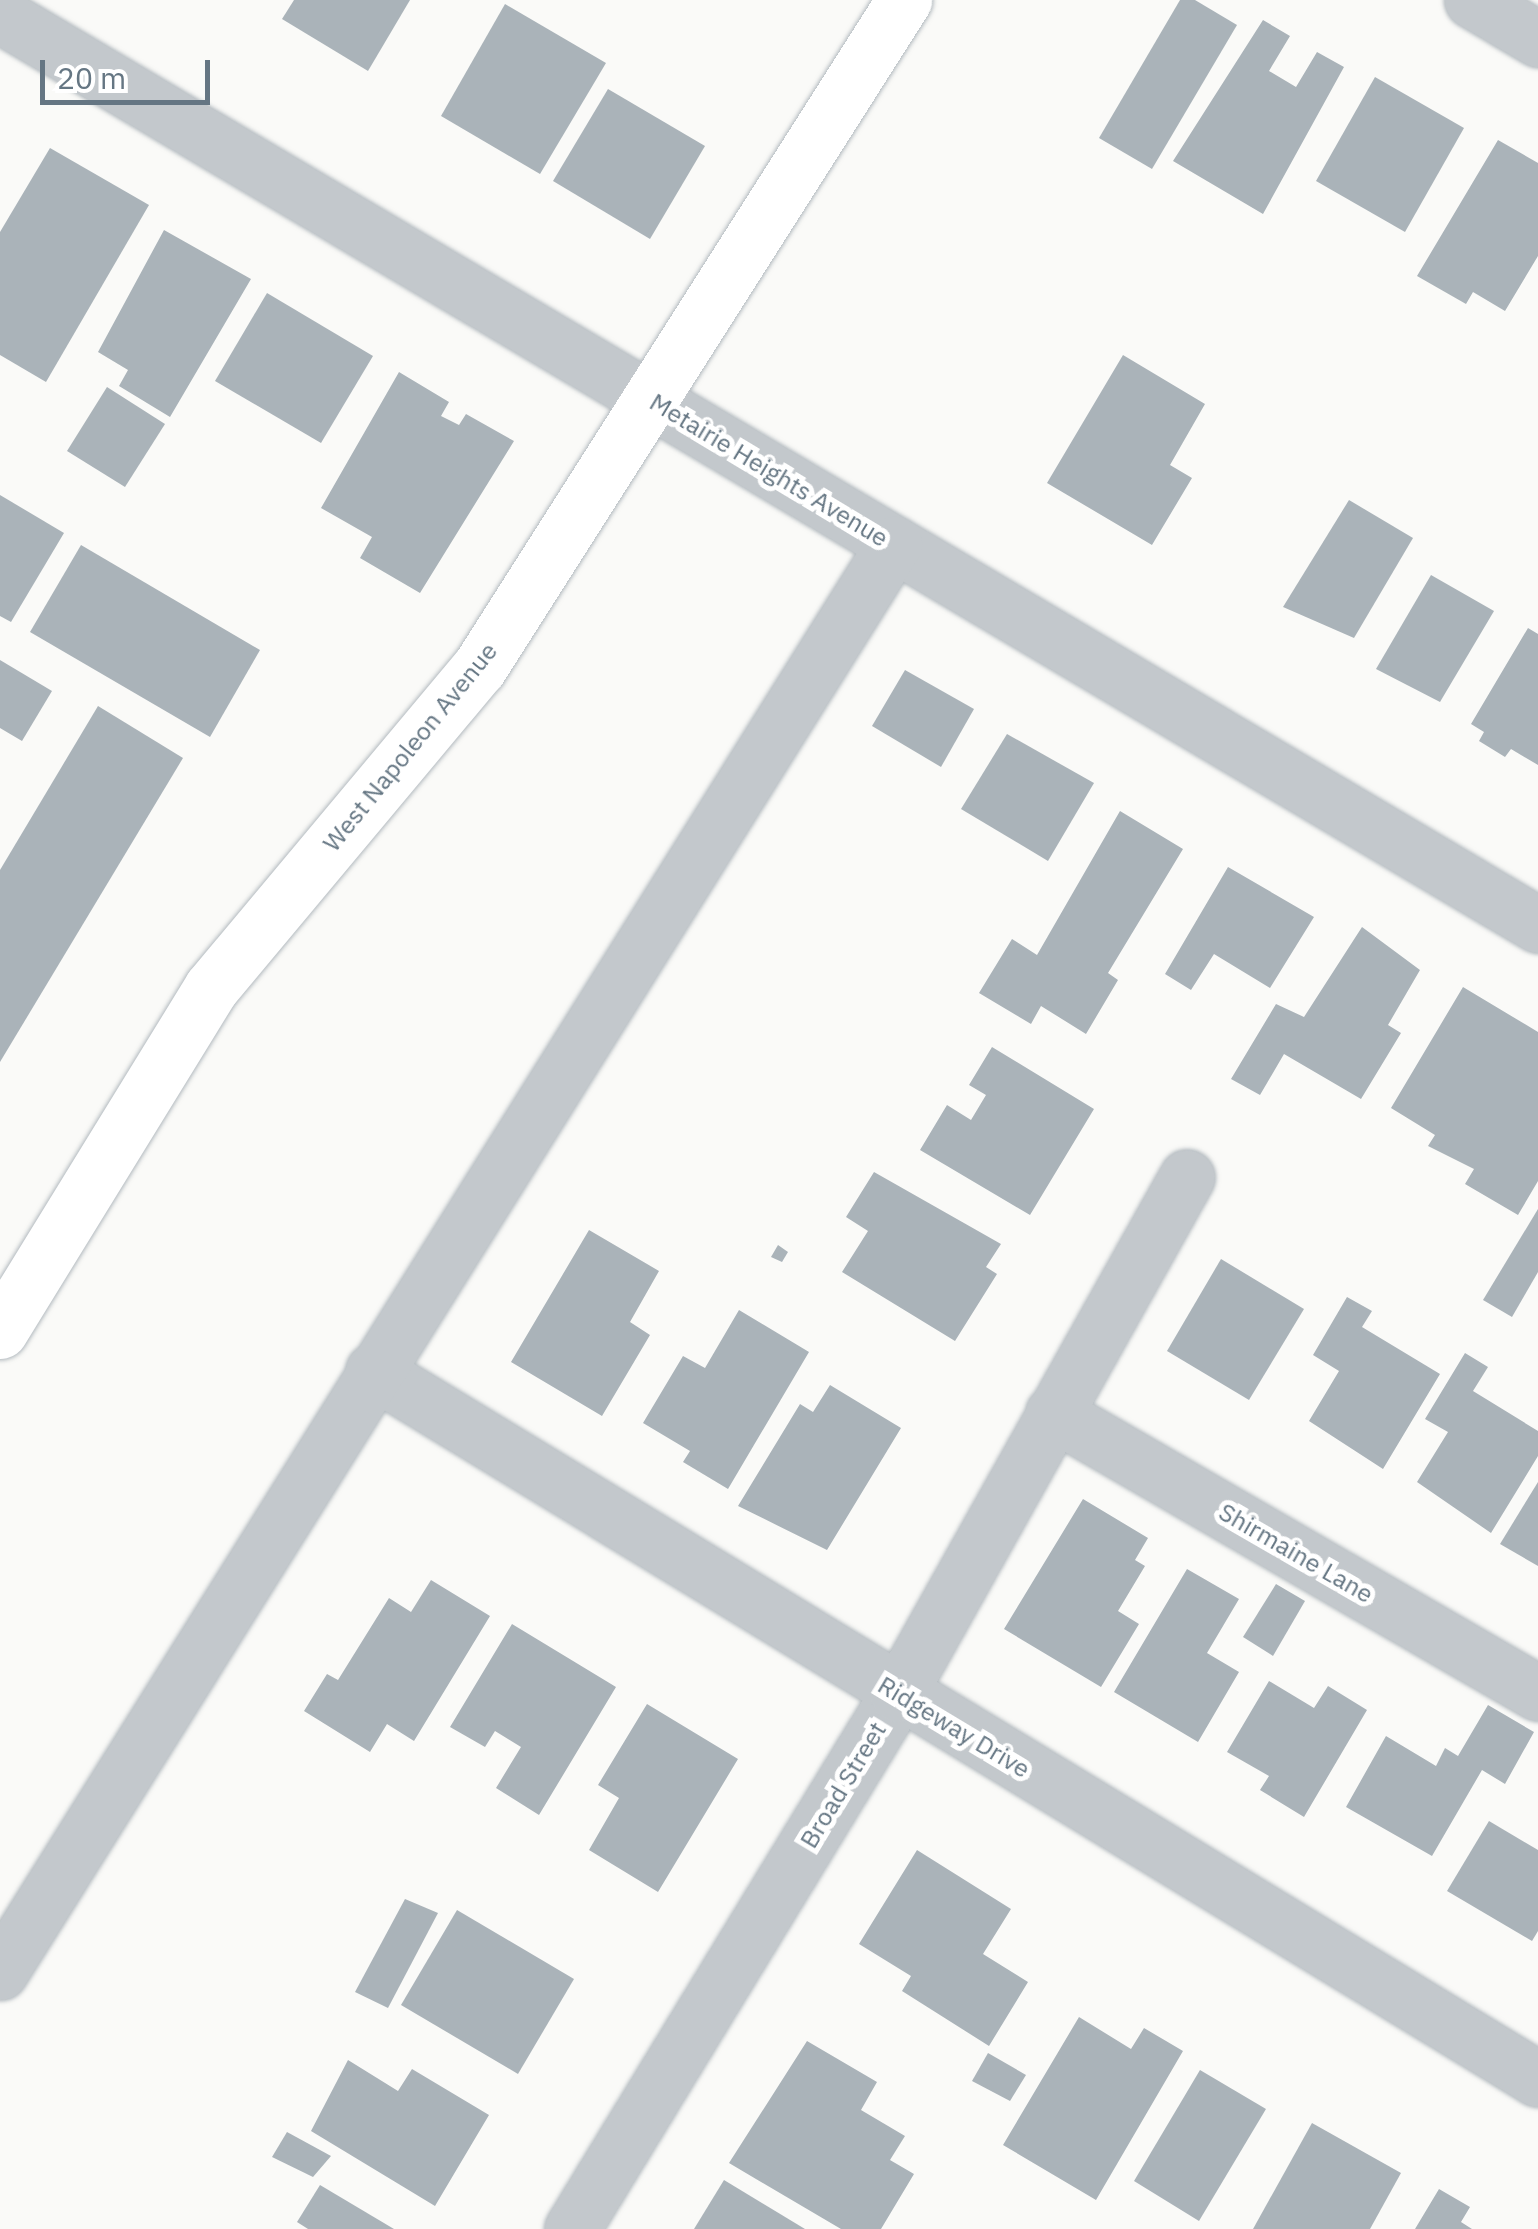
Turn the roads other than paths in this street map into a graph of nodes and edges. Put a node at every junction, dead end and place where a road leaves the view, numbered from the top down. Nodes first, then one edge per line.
1 (904, 0) edge
2 (1472, 0) edge
3 (0, 15) edge
4 (1538, 39) edge
5 (651, 400) junction
6 (894, 544) junction
7 (1538, 925) edge
8 (1187, 1177) dead end
9 (4, 1314) edge
10 (372, 1371) junction
11 (1053, 1413) junction
12 (1538, 1693) edge
13 (898, 1694) junction
14 (0, 1972) edge
15 (1538, 2079) edge
16 (572, 2229) edge

1 - 5 street, West Napoleon Avenue
2 - 4 street
3 - 5 street, Metairie Heights Avenue
5 - 6 street, Metairie Heights Avenue
5 - 9 street, West Napoleon Avenue
6 - 7 street, Metairie Heights Avenue
6 - 10 street
8 - 11 street, Broad Street
10 - 13 street, Ridgeway Drive
10 - 14 street
11 - 12 street, Shirmaine Lane
11 - 13 street, Broad Street
13 - 15 street, Ridgeway Drive
13 - 16 street, Broad Street

